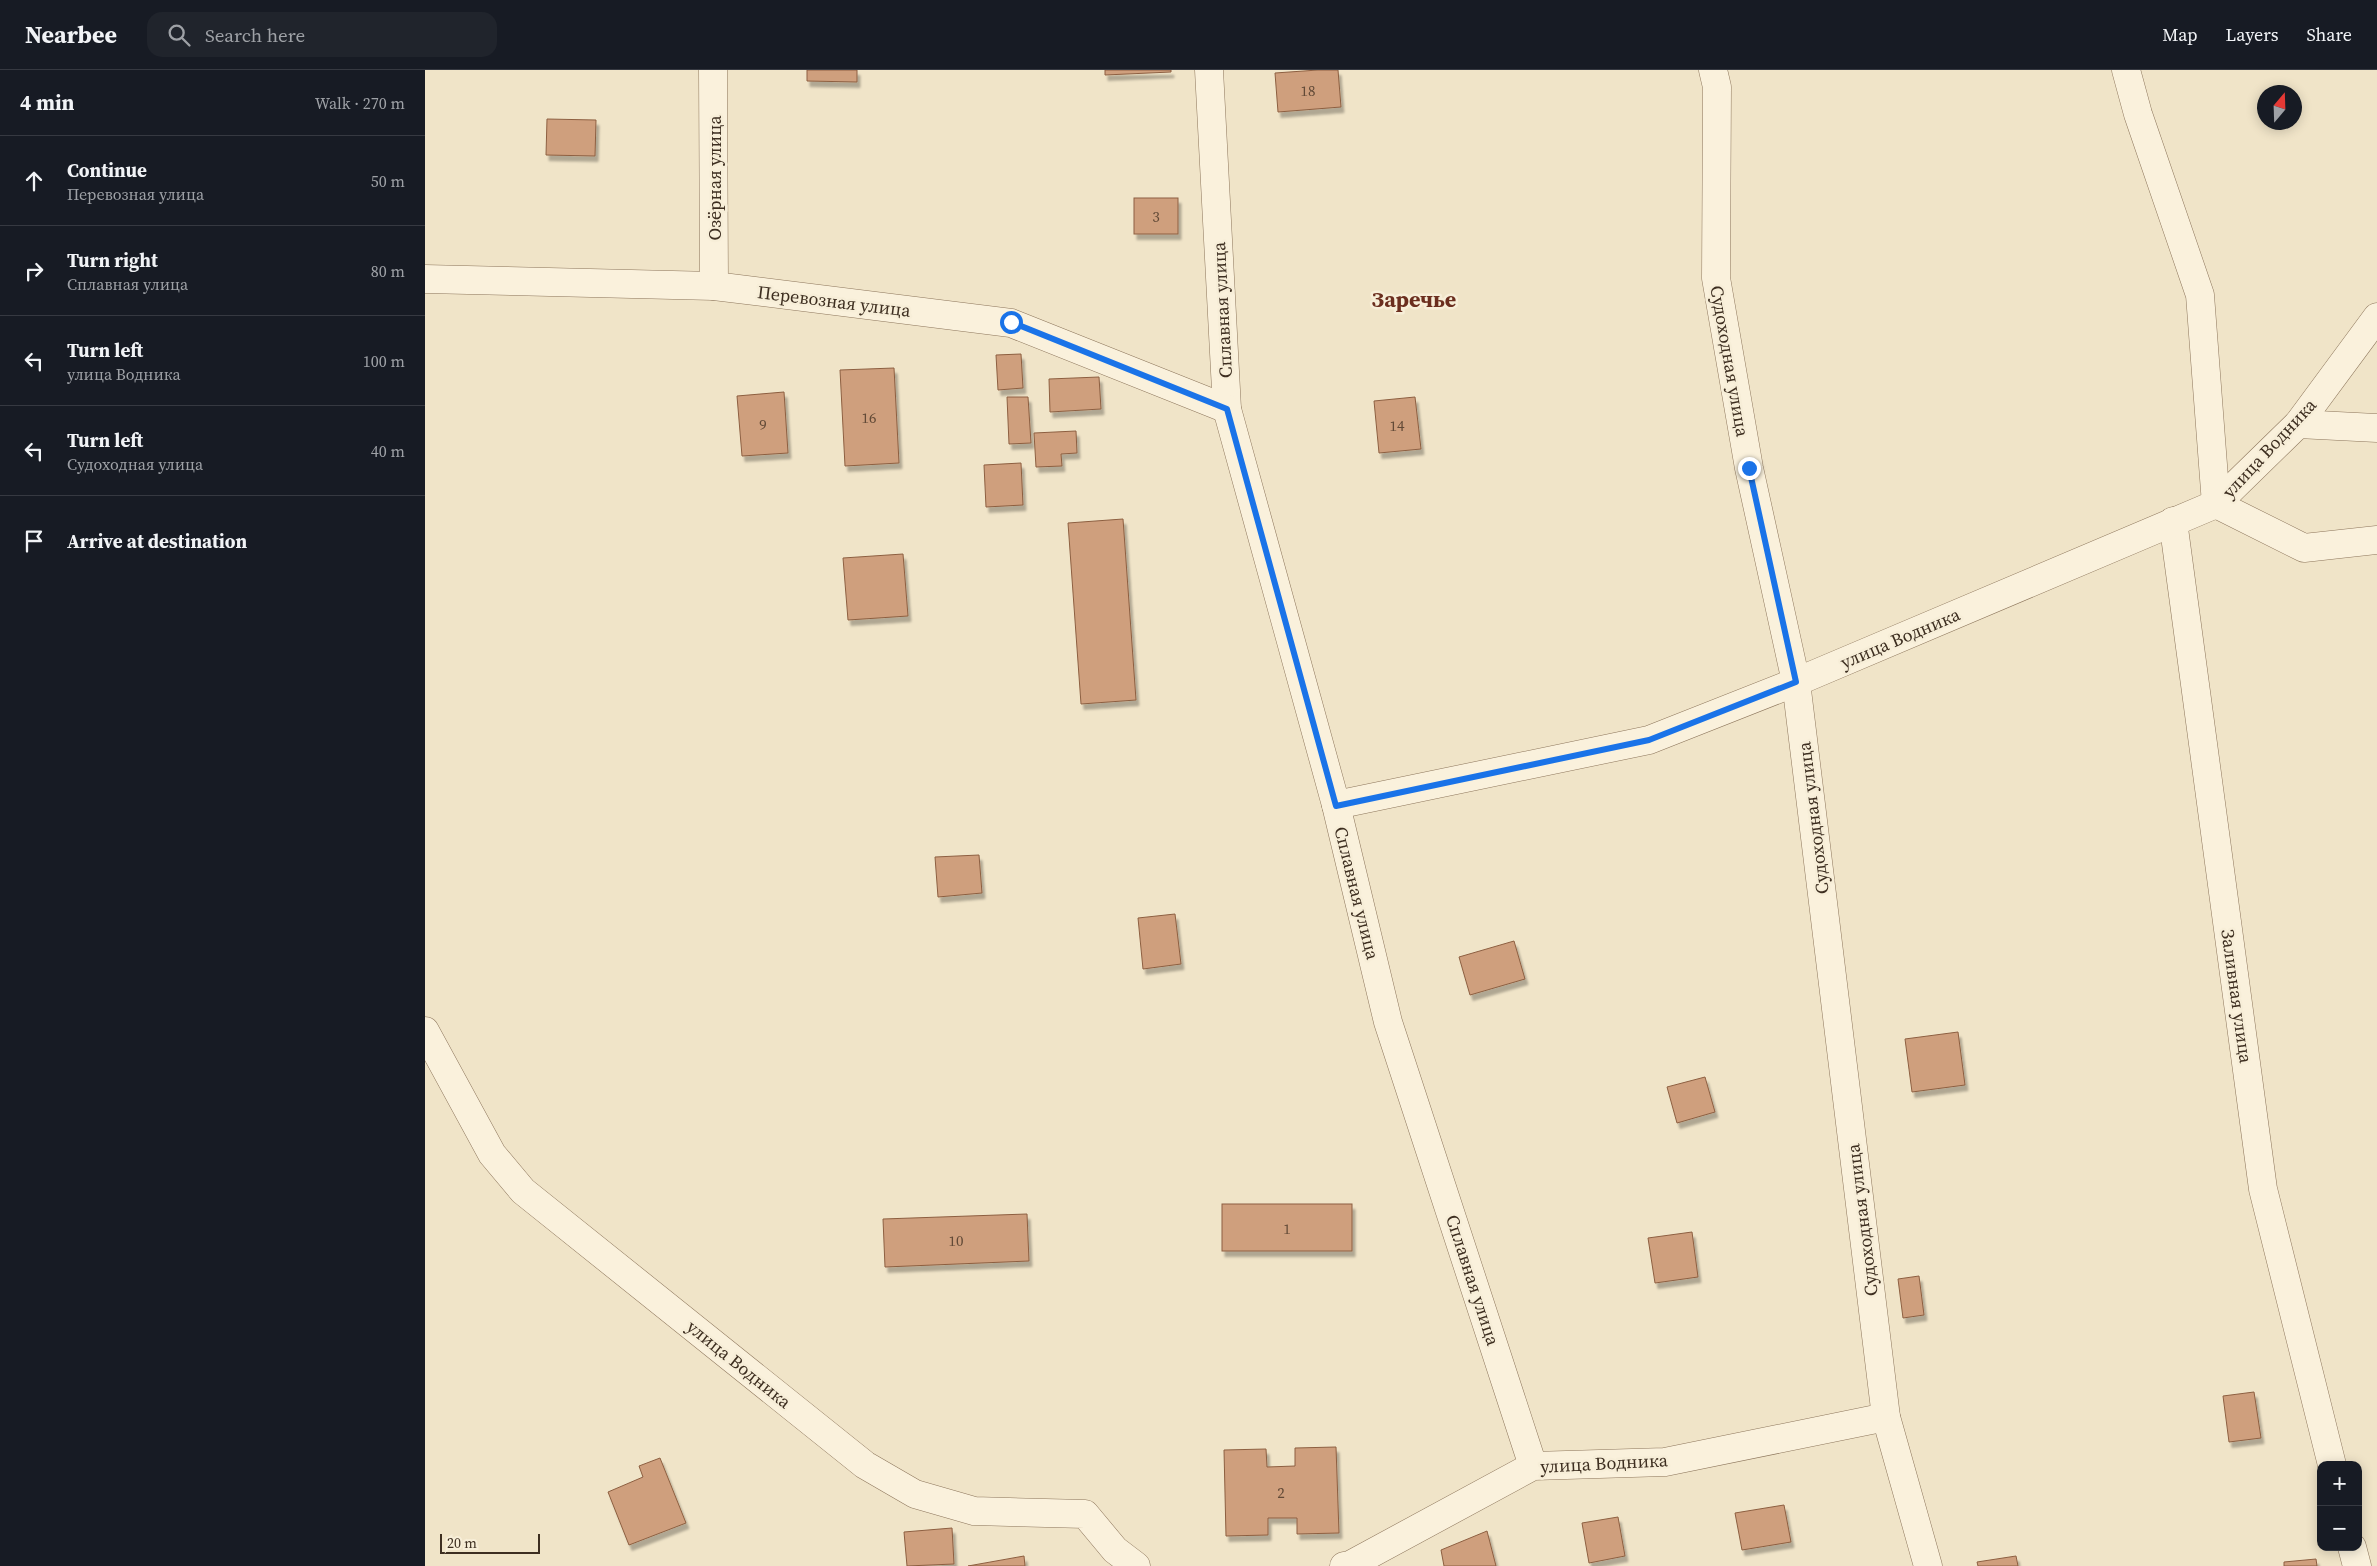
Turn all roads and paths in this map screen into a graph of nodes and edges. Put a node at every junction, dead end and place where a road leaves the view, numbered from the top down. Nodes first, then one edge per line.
1 (713, 70) edge
2 (1209, 70) edge
3 (1713, 70) edge
4 (2126, 70) edge
5 (425, 278) edge
6 (715, 286) junction
7 (2377, 317) edge
8 (1227, 409) junction
9 (2297, 424) junction
10 (2377, 428) edge
11 (2217, 504) junction
12 (2173, 521) junction
13 (2377, 540) edge
14 (1796, 682) junction
15 (1336, 806) junction
16 (425, 1031) edge
17 (1885, 1417) junction
18 (2331, 1461) edge
19 (1533, 1466) junction
20 (2353, 1551) edge
21 (1136, 1566) edge
22 (1344, 1566) edge
23 (1928, 1566) edge
24 (2357, 1566) edge

1 - 6 street, Озёрная улица
2 - 8 street, Сплавная улица
3 - 14 street, Судоходная улица
4 - 11 street
5 - 6 street, Перевозная улица
6 - 8 street, Перевозная улица
7 - 9 street, улица Водника
8 - 15 street, Сплавная улица
9 - 10 street
9 - 11 street, улица Водника
11 - 12 street, улица Водника
11 - 13 street
12 - 14 street, улица Водника
12 - 18 street, Заливная улица
14 - 15 street, улица Водника
14 - 17 street, Судоходная улица
15 - 19 street, Сплавная улица
16 - 21 street, улица Водника
17 - 19 street, улица Водника
17 - 23 street, Судоходная улица
19 - 22 street, улица Водника
20 - 24 street

